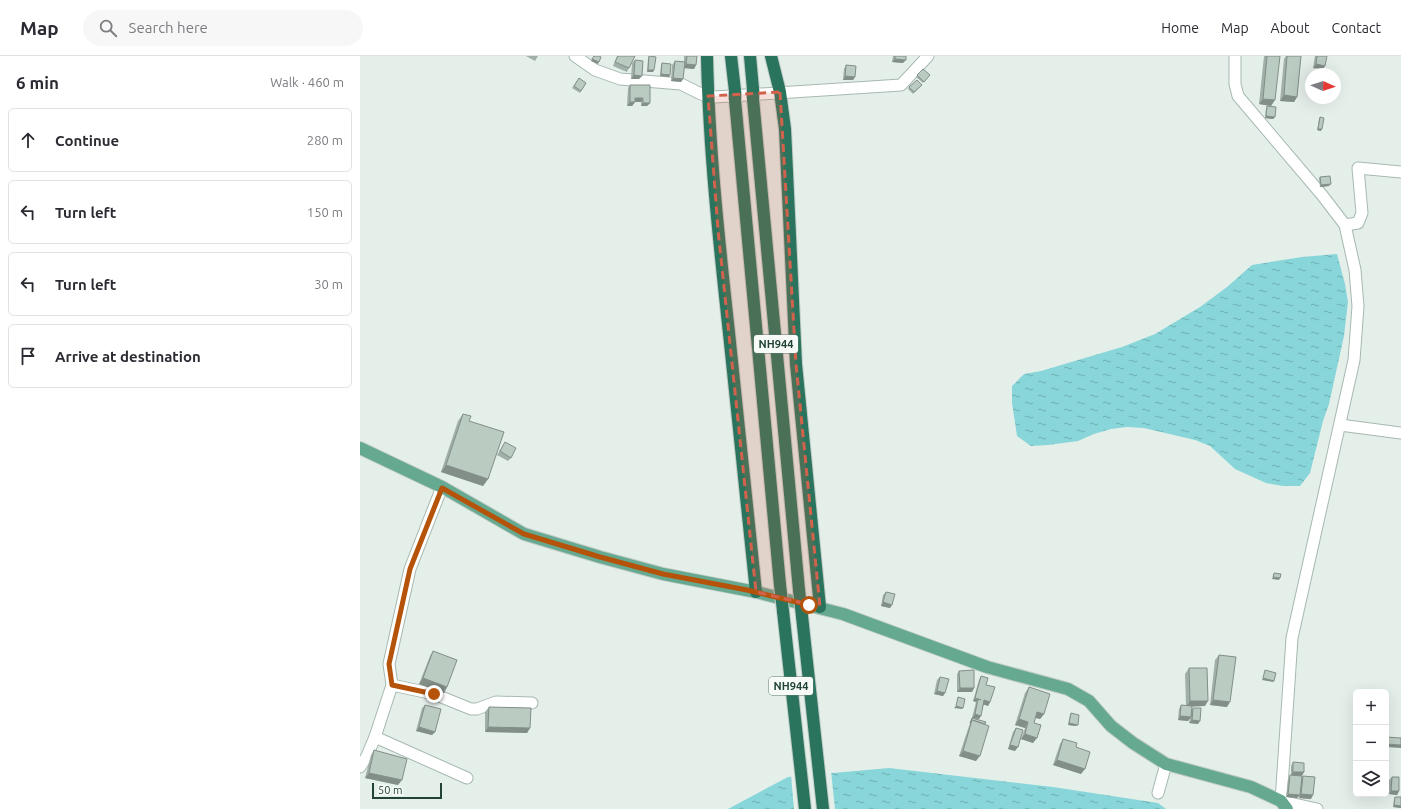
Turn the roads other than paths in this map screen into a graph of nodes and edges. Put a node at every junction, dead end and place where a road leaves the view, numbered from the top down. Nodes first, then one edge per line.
1 (576, 56) edge
2 (707, 56) edge
3 (731, 56) edge
4 (750, 56) edge
5 (771, 56) edge
6 (928, 56) edge
7 (1231, 58) edge
8 (780, 92) junction
9 (708, 96) junction
10 (1401, 172) edge
11 (1345, 225) junction
12 (1340, 425) junction
13 (1401, 433) edge
14 (360, 448) edge
15 (442, 488) junction
16 (756, 592) junction
17 (820, 607) junction
18 (392, 685) junction
19 (532, 703) dead end
20 (375, 737) junction
21 (1166, 764) junction
22 (360, 767) edge
23 (467, 778) dead end
24 (1158, 793) dead end
25 (1284, 805) edge
26 (805, 809) edge
27 (823, 809) edge
28 (1316, 809) edge

1 - 9 street
2 - 9 highway
3 - 26 highway, NH944 / NH944, bridge
4 - 27 highway, NH944 / NH944, bridge
5 - 8 highway
6 - 8 street
7 - 11 street
8 - 9 street
8 - 17 highway
9 - 16 highway
10 - 11 street
11 - 12 street
12 - 13 street
12 - 25 street
14 - 15 main road
15 - 16 main road
15 - 18 street
16 - 17 main road
17 - 21 main road
18 - 19 street
18 - 20 street
20 - 22 street
20 - 23 street
21 - 24 street
21 - 25 main road
25 - 28 street

